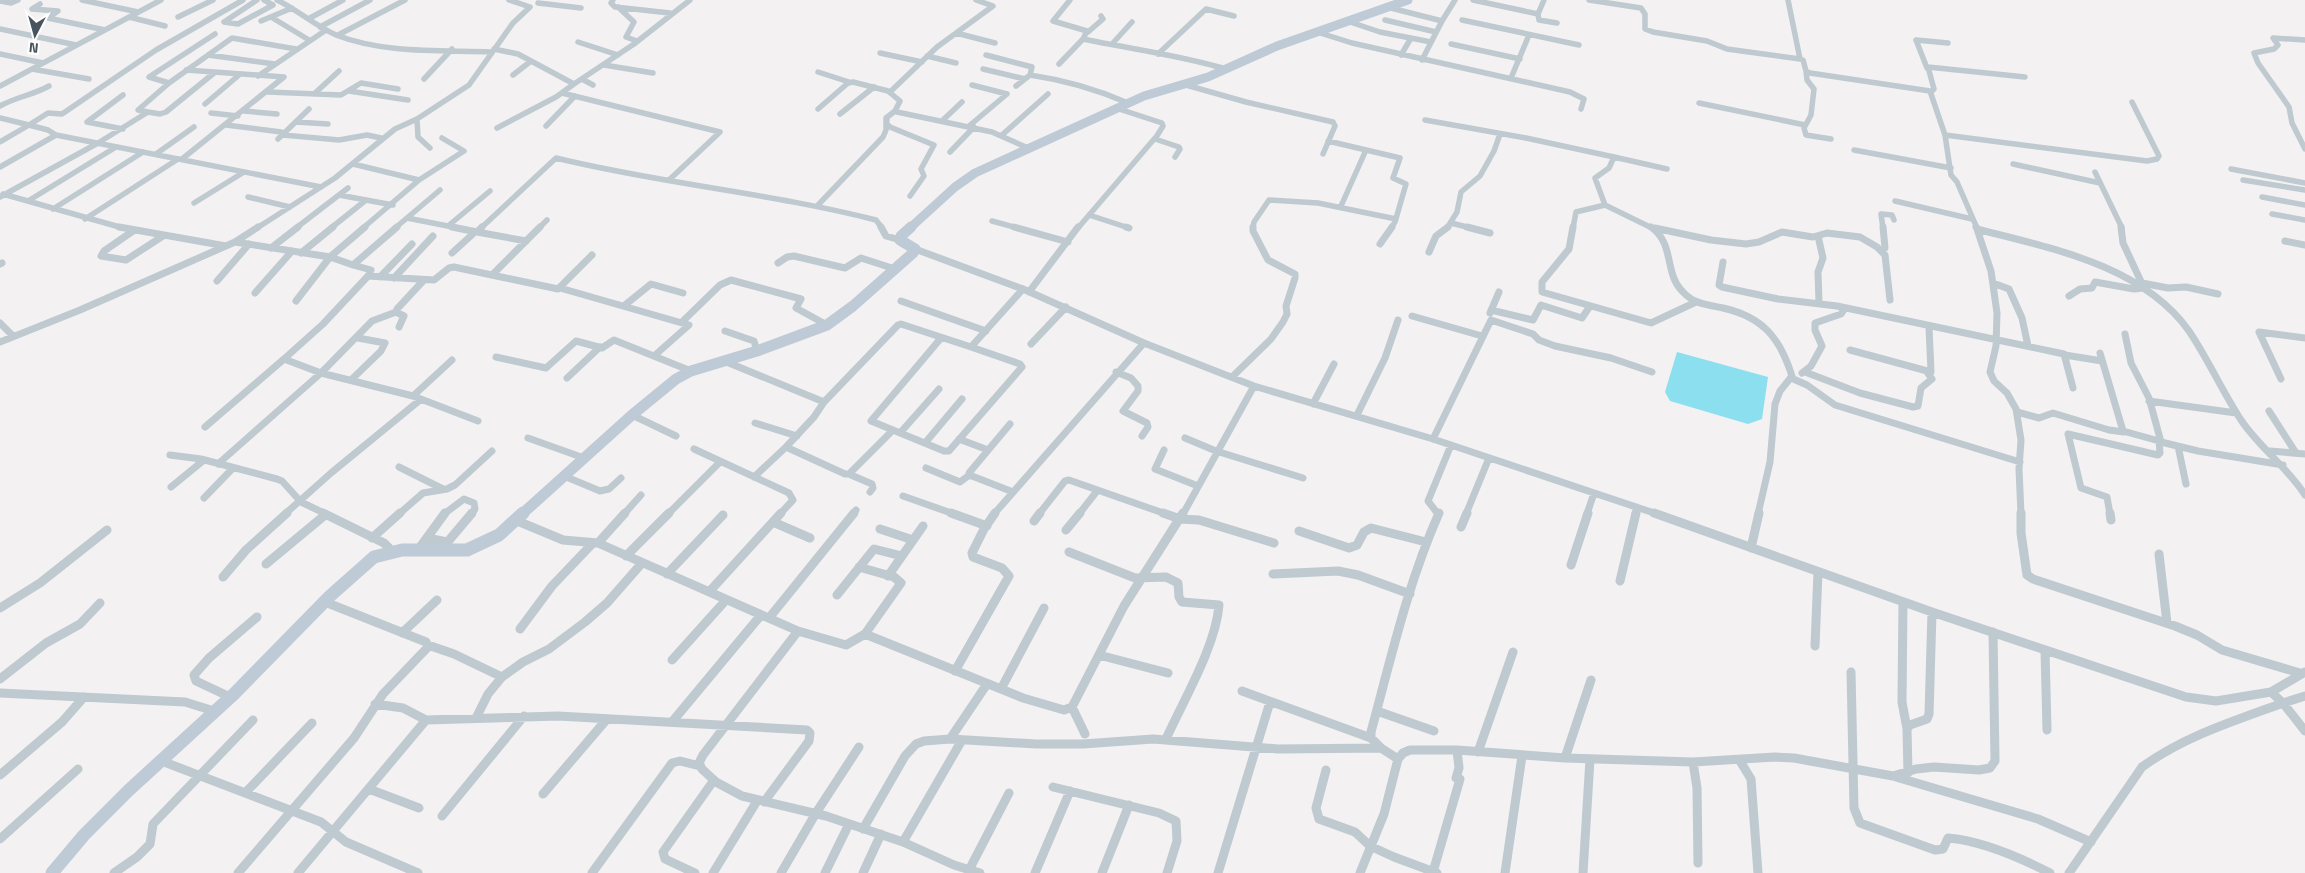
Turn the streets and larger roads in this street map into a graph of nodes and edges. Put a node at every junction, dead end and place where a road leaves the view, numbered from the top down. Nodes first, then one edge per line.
1 (18, 0) edge
2 (82, 0) edge
3 (161, 0) edge
4 (213, 0) edge
5 (243, 0) edge
6 (256, 0) edge
7 (264, 0) edge
8 (343, 0) edge
9 (370, 0) edge
10 (405, 0) edge
11 (509, 0) edge
12 (613, 0) edge
13 (690, 0) edge
14 (976, 0) edge
15 (1070, 0) edge
16 (1408, 0) edge
17 (1455, 0) edge
18 (1473, 0) edge
19 (1544, 0) edge
20 (1589, 0) edge
21 (1788, 0) edge
22 (0, 1) edge
23 (281, 1) edge
24 (540, 2) edge
25 (40, 4) dead end
26 (530, 7) junction
27 (618, 7) junction
28 (1387, 7) junction
29 (292, 8) junction
30 (581, 8) dead end
31 (138, 12) junction
32 (670, 13) junction
33 (1538, 14) junction
34 (1101, 16) dead end
35 (1234, 16) dead end
36 (129, 17) junction
37 (178, 17) dead end
38 (271, 17) junction
39 (310, 18) junction
40 (1385, 20) dead end
41 (1462, 20) dead end
42 (261, 21) dead end
43 (1347, 21) junction
44 (1442, 21) junction
45 (1132, 22) dead end
46 (1557, 24) dead end
47 (166, 26) dead end
48 (323, 28) junction
49 (0, 29) edge
50 (105, 30) junction
51 (1088, 32) junction
52 (1317, 32) junction
53 (1436, 32) junction
54 (956, 33) junction
55 (215, 34) dead end
56 (338, 35) junction
57 (1529, 35) junction
58 (1411, 38) junction
59 (1083, 39) junction
60 (309, 40) junction
61 (2305, 40) edge
62 (637, 41) junction
63 (578, 42) dead end
64 (1431, 42) junction
65 (995, 43) dead end
66 (1948, 43) dead end
67 (1112, 44) junction
68 (1451, 44) dead end
69 (76, 45) junction
70 (1579, 45) dead end
71 (296, 49) junction
72 (452, 49) junction
73 (493, 51) junction
74 (880, 53) dead end
75 (0, 54) edge
76 (1158, 54) junction
77 (208, 55) junction
78 (618, 55) junction
79 (1401, 55) junction
80 (927, 56) junction
81 (986, 56) dead end
82 (1800, 58) junction
83 (1520, 59) junction
84 (1422, 60) junction
85 (531, 62) junction
86 (922, 62) junction
87 (43, 63) junction
88 (956, 63) dead end
89 (275, 64) junction
90 (1059, 64) dead end
91 (604, 65) junction
92 (1226, 68) junction
93 (1927, 68) junction
94 (31, 69) junction
95 (983, 69) dead end
96 (186, 70) junction
97 (1806, 71) junction
98 (339, 72) dead end
99 (818, 72) dead end
100 (214, 73) junction
101 (652, 73) dead end
102 (239, 75) junction
103 (513, 75) dead end
104 (258, 76) junction
105 (0, 77) edge
106 (1028, 77) junction
107 (2025, 77) dead end
108 (1512, 78) junction
109 (424, 79) dead end
110 (582, 79) junction
111 (11, 80) junction
112 (89, 80) dead end
113 (849, 82) junction
114 (169, 83) junction
115 (574, 84) junction
116 (593, 85) dead end
117 (972, 85) dead end
118 (1186, 85) junction
119 (0, 86) edge
120 (50, 86) dead end
121 (1016, 86) dead end
122 (874, 87) junction
123 (398, 89) dead end
124 (350, 91) junction
125 (268, 92) junction
126 (890, 92) junction
127 (1931, 92) junction
128 (562, 93) junction
129 (314, 94) junction
130 (1048, 94) dead end
131 (123, 95) dead end
132 (575, 96) junction
133 (408, 100) dead end
134 (962, 102) dead end
135 (2132, 102) dead end
136 (1128, 103) junction
137 (1700, 103) dead end
138 (205, 104) dead end
139 (0, 106) edge
140 (1116, 108) junction
141 (309, 109) dead end
142 (818, 109) dead end
143 (1581, 109) dead end
144 (244, 111) junction
145 (148, 112) junction
146 (893, 112) junction
147 (211, 113) dead end
148 (277, 114) dead end
149 (840, 114) dead end
150 (238, 116) junction
151 (0, 118) edge
152 (417, 119) junction
153 (942, 120) junction
154 (1426, 120) dead end
155 (296, 122) junction
156 (328, 124) dead end
157 (29, 125) junction
158 (226, 125) junction
159 (1805, 125) junction
160 (546, 126) dead end
161 (194, 127) dead end
162 (972, 127) junction
163 (123, 128) junction
164 (498, 128) dead end
165 (1500, 134) junction
166 (56, 135) junction
167 (1002, 135) junction
168 (1945, 135) junction
169 (280, 137) junction
170 (381, 138) junction
171 (442, 138) dead end
172 (1154, 138) junction
173 (1831, 139) dead end
174 (1328, 141) junction
175 (0, 142) edge
176 (98, 143) junction
177 (116, 147) junction
178 (430, 148) dead end
179 (1028, 148) junction
180 (2305, 149) edge
181 (1368, 150) junction
182 (1854, 150) dead end
183 (144, 152) junction
184 (950, 152) dead end
185 (156, 154) junction
186 (1323, 154) dead end
187 (1175, 157) dead end
188 (1614, 157) junction
189 (180, 159) junction
190 (353, 164) junction
191 (2013, 164) dead end
192 (0, 167) edge
193 (1951, 168) junction
194 (1667, 169) dead end
195 (2231, 169) dead end
196 (244, 172) junction
197 (2095, 172) dead end
198 (419, 180) junction
199 (668, 180) junction
200 (2244, 180) dead end
201 (2100, 183) junction
202 (2305, 183) edge
203 (321, 187) junction
204 (348, 188) dead end
205 (440, 190) dead end
206 (2305, 190) edge
207 (490, 191) dead end
208 (2, 195) edge
209 (339, 195) junction
210 (910, 196) dead end
211 (248, 197) dead end
212 (2262, 197) dead end
213 (366, 200) junction
214 (28, 201) junction
215 (1895, 201) dead end
216 (194, 204) dead end
217 (393, 204) junction
218 (818, 205) junction
219 (1605, 205) junction
220 (2305, 205) edge
221 (1341, 206) junction
222 (290, 207) junction
223 (53, 209) junction
224 (2272, 214) dead end
225 (1089, 215) junction
226 (407, 218) junction
227 (1396, 218) junction
228 (86, 219) junction
229 (1972, 219) junction
230 (547, 220) dead end
231 (1894, 220) dead end
232 (2305, 220) edge
233 (992, 221) dead end
234 (1450, 223) junction
235 (448, 226) junction
236 (1650, 227) junction
237 (1129, 228) dead end
238 (1978, 229) junction
239 (132, 231) junction
240 (476, 232) junction
241 (1490, 233) dead end
242 (163, 236) junction
243 (433, 236) dead end
244 (1818, 236) junction
245 (900, 240) junction
246 (526, 241) junction
247 (2285, 241) dead end
248 (235, 242) junction
249 (1068, 242) junction
250 (250, 244) junction
251 (412, 244) dead end
252 (1380, 244) dead end
253 (2305, 245) edge
254 (226, 246) junction
255 (271, 248) junction
256 (915, 249) junction
257 (292, 251) junction
258 (1882, 251) junction
259 (1429, 252) dead end
260 (302, 253) junction
261 (452, 253) dead end
262 (592, 255) dead end
263 (330, 257) junction
264 (1723, 262) dead end
265 (778, 264) dead end
266 (353, 265) junction
267 (895, 269) junction
268 (492, 275) junction
269 (368, 276) junction
270 (380, 277) junction
271 (394, 278) junction
272 (217, 281) dead end
273 (423, 281) junction
274 (1993, 283) junction
275 (2143, 286) junction
276 (560, 288) junction
277 (1026, 290) junction
278 (1499, 292) dead end
279 (256, 293) dead end
280 (683, 293) dead end
281 (2218, 294) dead end
282 (2069, 296) dead end
283 (1890, 300) dead end
284 (296, 301) dead end
285 (901, 301) dead end
286 (1696, 302) junction
287 (1820, 303) junction
288 (625, 305) junction
289 (1590, 306) junction
290 (1066, 307) junction
291 (1844, 308) junction
292 (1491, 310) junction
293 (396, 312) junction
294 (1412, 316) dead end
295 (1398, 320) dead end
296 (1491, 320) junction
297 (682, 322) junction
298 (0, 323) edge
299 (828, 325) junction
300 (1929, 326) junction
301 (399, 327) dead end
302 (725, 331) dead end
303 (986, 331) junction
304 (2125, 334) dead end
305 (13, 336) junction
306 (1482, 336) junction
307 (358, 338) junction
308 (941, 338) junction
309 (2305, 338) edge
310 (1995, 339) junction
311 (0, 342) edge
312 (1144, 343) junction
313 (1031, 344) dead end
314 (2028, 346) junction
315 (971, 347) junction
316 (600, 348) junction
317 (1850, 350) dead end
318 (757, 351) junction
319 (2100, 353) dead end
320 (2065, 355) junction
321 (654, 356) junction
322 (496, 357) dead end
323 (284, 359) junction
324 (452, 360) dead end
325 (723, 361) junction
326 (2102, 362) junction
327 (1334, 364) dead end
328 (691, 371) junction
329 (1116, 372) junction
330 (1652, 372) dead end
331 (1805, 372) junction
332 (1927, 372) junction
333 (321, 373) junction
334 (1232, 377) junction
335 (568, 378) dead end
336 (1792, 378) junction
337 (2281, 379) dead end
338 (351, 380) junction
339 (1254, 386) junction
340 (2073, 388) dead end
341 (939, 389) dead end
342 (416, 398) junction
343 (962, 399) dead end
344 (824, 402) junction
345 (2149, 402) junction
346 (1313, 404) junction
347 (2269, 411) dead end
348 (2017, 412) junction
349 (2236, 413) junction
350 (632, 415) junction
351 (1357, 415) junction
352 (478, 421) dead end
353 (755, 423) dead end
354 (1010, 424) dead end
355 (204, 427) dead end
356 (896, 431) junction
357 (2124, 432) junction
358 (676, 436) dead end
359 (797, 436) junction
360 (1142, 436) dead end
361 (528, 438) dead end
362 (1185, 438) dead end
363 (959, 439) junction
364 (1433, 439) junction
365 (2159, 440) junction
366 (925, 443) junction
367 (1451, 445) junction
368 (2178, 446) junction
369 (786, 447) junction
370 (694, 449) dead end
371 (988, 450) junction
372 (1164, 450) dead end
373 (2270, 450) junction
374 (492, 451) dead end
375 (1216, 451) junction
376 (2296, 453) junction
377 (2305, 454) edge
378 (170, 455) dead end
379 (584, 458) junction
380 (1489, 458) junction
381 (204, 460) junction
382 (720, 462) junction
383 (2020, 462) junction
384 (218, 464) junction
385 (2283, 465) junction
386 (399, 467) dead end
387 (233, 468) junction
388 (926, 468) dead end
389 (851, 474) junction
390 (564, 476) junction
391 (969, 476) junction
392 (754, 477) junction
393 (621, 478) dead end
394 (1303, 478) dead end
395 (2186, 484) dead end
396 (1198, 486) junction
397 (171, 487) dead end
398 (445, 490) junction
399 (1097, 491) junction
400 (870, 492) dead end
401 (1013, 492) junction
402 (1594, 493) junction
403 (2305, 494) edge
404 (641, 496) dead end
405 (903, 496) dead end
406 (204, 498) dead end
407 (301, 502) junction
408 (1637, 507) junction
409 (856, 510) dead end
410 (325, 515) junction
411 (723, 515) dead end
412 (1180, 519) junction
413 (515, 520) junction
414 (2111, 520) dead end
415 (1034, 521) dead end
416 (773, 522) junction
417 (922, 526) dead end
418 (987, 526) junction
419 (1461, 527) dead end
420 (880, 529) dead end
421 (107, 530) dead end
422 (1066, 530) dead end
423 (1298, 531) dead end
424 (372, 538) junction
425 (426, 538) junction
426 (810, 538) dead end
427 (913, 540) junction
428 (447, 542) junction
429 (1426, 542) junction
430 (595, 543) junction
431 (1274, 543) dead end
432 (1751, 548) junction
433 (418, 550) junction
434 (392, 551) junction
435 (439, 551) junction
436 (1069, 552) dead end
437 (2159, 554) dead end
438 (626, 556) junction
439 (902, 556) junction
440 (642, 563) junction
441 (266, 564) dead end
442 (1571, 565) dead end
443 (859, 567) junction
444 (1818, 572) junction
445 (667, 574) junction
446 (1273, 574) dead end
447 (888, 576) junction
448 (223, 577) dead end
449 (1140, 579) junction
450 (1620, 581) dead end
451 (709, 592) junction
452 (837, 594) dead end
453 (1410, 594) junction
454 (437, 600) dead end
455 (726, 600) junction
456 (325, 602) junction
457 (1903, 602) junction
458 (100, 603) dead end
459 (0, 608) edge
460 (1044, 608) dead end
461 (1932, 612) junction
462 (257, 617) dead end
463 (765, 617) junction
464 (2167, 623) junction
465 (520, 629) dead end
466 (798, 631) junction
467 (1993, 632) junction
468 (402, 633) junction
469 (865, 634) junction
470 (428, 645) junction
471 (1816, 646) dead end
472 (2045, 650) junction
473 (1513, 652) dead end
474 (1099, 656) junction
475 (672, 660) dead end
476 (955, 670) junction
477 (1850, 672) dead end
478 (2302, 672) edge
479 (1168, 674) dead end
480 (502, 677) junction
481 (0, 679) edge
482 (1591, 680) dead end
483 (987, 684) junction
484 (1001, 689) junction
485 (1242, 691) dead end
486 (2271, 692) junction
487 (0, 693) edge
488 (2305, 696) edge
489 (84, 697) junction
490 (230, 697) junction
491 (1270, 702) junction
492 (375, 704) junction
493 (2283, 704) junction
494 (1072, 707) junction
495 (214, 711) junction
496 (1377, 711) junction
497 (524, 716) junction
498 (476, 718) junction
499 (607, 719) junction
500 (253, 720) dead end
501 (426, 720) junction
502 (672, 722) junction
503 (312, 723) dead end
504 (725, 725) junction
505 (1907, 729) junction
506 (2047, 730) dead end
507 (1434, 731) dead end
508 (2305, 732) edge
509 (1085, 734) dead end
510 (1371, 738) junction
511 (950, 739) junction
512 (1166, 739) junction
513 (962, 740) junction
514 (859, 747) dead end
515 (1255, 748) junction
516 (1381, 748) junction
517 (1457, 750) junction
518 (1478, 752) junction
519 (1522, 756) junction
520 (1565, 758) junction
521 (1590, 759) junction
522 (159, 760) junction
523 (1398, 760) junction
524 (1740, 761) junction
525 (1693, 762) junction
526 (700, 766) junction
527 (78, 769) dead end
528 (1852, 769) junction
529 (1326, 770) dead end
530 (1908, 772) junction
531 (0, 775) edge
532 (200, 775) junction
533 (1893, 776) junction
534 (714, 780) junction
535 (1053, 787) dead end
536 (369, 789) junction
537 (1070, 791) junction
538 (246, 792) junction
539 (1008, 793) dead end
540 (543, 794) dead end
541 (760, 801) junction
542 (1129, 805) junction
543 (419, 808) dead end
544 (292, 809) junction
545 (816, 813) junction
546 (442, 816) dead end
547 (849, 824) junction
548 (863, 828) junction
549 (334, 832) junction
550 (881, 834) junction
551 (0, 839) edge
552 (902, 842) junction
553 (2090, 842) junction
554 (1370, 846) junction
555 (1698, 863) dead end
556 (952, 869) edge
557 (969, 870) junction
558 (1435, 872) edge
559 (52, 873) edge
560 (114, 873) edge
561 (238, 873) edge
562 (298, 873) edge
563 (418, 873) edge
564 (592, 873) edge
565 (695, 873) edge
566 (714, 873) edge
567 (781, 873) edge
568 (825, 873) edge
569 (863, 873) edge
570 (980, 873) edge
571 (1036, 873) edge
572 (1102, 873) edge
573 (1167, 873) edge
574 (1218, 873) edge
575 (1360, 873) edge
576 (1505, 873) edge
577 (1584, 873) edge
578 (1758, 873) edge
579 (2050, 873) edge
580 (2068, 873) edge

1 - 22 street
2 - 31 street
3 - 31 street
4 - 37 street
5 - 157 street
6 - 7 street
8 - 39 street
9 - 48 street
10 - 56 street
11 - 26 street
12 - 27 street
13 - 32 street
14 - 54 street
15 - 51 street
16 - 28 street
17 - 44 street
18 - 33 street
19 - 33 street
20 - 82 street
21 - 82 street
23 - 29 street
24 - 26 street
24 - 30 street
25 - 50 street
26 - 73 street
27 - 32 street
27 - 62 street
28 - 43 street
28 - 44 street
29 - 38 street
29 - 39 street
31 - 36 street
32 - 62 street
33 - 46 street
34 - 51 street
35 - 76 street
36 - 47 street
36 - 50 street
38 - 42 street
38 - 60 street
39 - 48 street
40 - 53 street
41 - 57 street
43 - 52 street
43 - 58 street
44 - 53 street
45 - 67 street
48 - 56 street
48 - 60 street
49 - 69 street
50 - 69 street
51 - 59 street
52 - 79 street
52 - 92 street
53 - 64 street
54 - 65 street
54 - 80 street
55 - 114 street
56 - 72 street
57 - 70 street
57 - 83 street
58 - 64 street
58 - 79 street
59 - 67 street
59 - 90 street
60 - 71 street
61 - 180 street
62 - 78 street
63 - 78 street
64 - 84 street
66 - 93 street
67 - 76 street
68 - 83 street
69 - 87 street
71 - 77 street
71 - 89 street
72 - 73 street
72 - 109 street
73 - 85 street
73 - 152 street
74 - 86 street
75 - 87 street
76 - 92 street
77 - 89 street
77 - 96 street
78 - 91 street
79 - 84 street
80 - 86 street
80 - 88 street
81 - 106 street
82 - 97 street
83 - 108 street
84 - 108 street
85 - 103 street
85 - 115 street
86 - 126 street
87 - 94 street
89 - 104 street
91 - 101 street
91 - 110 street
92 - 118 street
93 - 107 street
93 - 127 street
94 - 111 street
94 - 112 street
95 - 106 street
96 - 100 street
96 - 114 street
97 - 127 street
97 - 159 street
98 - 129 street
99 - 113 street
100 - 102 street
100 - 145 street
102 - 104 street
102 - 138 street
104 - 125 street
105 - 111 street
106 - 121 street
106 - 136 street
108 - 143 street
110 - 115 street
110 - 116 street
111 - 119 street
113 - 122 street
113 - 142 street
114 - 145 street
115 - 128 street
117 - 162 street
118 - 136 street
118 - 174 street
120 - 139 street
122 - 126 street
122 - 149 street
123 - 124 street
124 - 129 street
124 - 133 street
125 - 129 street
125 - 144 street
126 - 146 street
127 - 168 street
128 - 132 street
128 - 164 street
130 - 167 street
131 - 163 street
132 - 160 street
132 - 199 street
134 - 153 street
135 - 168 street
136 - 140 street
137 - 159 street
140 - 172 street
140 - 179 street
141 - 155 street
144 - 148 street
144 - 150 street
145 - 163 street
146 - 153 street
146 - 210 street
146 - 218 street
147 - 150 street
150 - 158 street
151 - 157 street
152 - 170 street
152 - 178 street
153 - 162 street
154 - 165 street
155 - 156 street
155 - 169 street
157 - 166 street
157 - 175 street
158 - 169 street
158 - 189 street
159 - 173 street
161 - 185 street
162 - 167 street
162 - 184 street
163 - 176 street
165 - 188 street
165 - 234 street
166 - 176 street
166 - 192 street
167 - 179 street
168 - 193 street
169 - 170 street
170 - 190 street
171 - 198 street
172 - 187 street
172 - 225 street
174 - 181 street
174 - 186 street
176 - 177 street
176 - 208 street
177 - 183 street
177 - 214 street
179 - 245 street
181 - 221 street
181 - 227 street
182 - 193 street
183 - 185 street
183 - 223 street
185 - 189 street
188 - 194 street
188 - 219 street
189 - 196 street
189 - 228 street
190 - 198 street
190 - 203 street
191 - 201 street
193 - 229 street
195 - 202 street
196 - 203 street
196 - 216 street
197 - 201 street
198 - 217 street
199 - 218 street
199 - 240 street
200 - 206 street
201 - 275 street
203 - 222 street
204 - 209 street
205 - 226 street
207 - 235 street
208 - 214 street
209 - 213 street
209 - 255 street
211 - 222 street
212 - 220 street
213 - 217 street
213 - 260 street
214 - 223 street
215 - 229 street
217 - 263 street
218 - 245 street
219 - 236 street
219 - 289 street
221 - 227 street
221 - 334 street
222 - 248 street
223 - 228 street
224 - 232 street
225 - 237 street
225 - 249 street
226 - 235 street
226 - 266 street
227 - 252 street
228 - 239 street
229 - 238 street
230 - 246 street
231 - 258 street
233 - 249 street
234 - 241 street
234 - 259 street
235 - 240 street
236 - 244 street
236 - 286 street
238 - 274 street
238 - 275 street
239 - 242 street
239 - 242 street
240 - 246 street
240 - 261 street
242 - 254 street
243 - 271 street
244 - 258 street
244 - 287 street
245 - 256 street
246 - 268 street
247 - 253 street
248 - 250 street
248 - 254 street
249 - 277 street
250 - 255 street
250 - 272 street
251 - 270 street
254 - 305 street
255 - 257 street
256 - 267 street
256 - 277 street
257 - 260 street
257 - 279 street
258 - 283 street
260 - 263 street
262 - 276 street
263 - 266 street
263 - 284 street
264 - 287 street
265 - 267 street
266 - 269 street
267 - 299 street
268 - 273 street
268 - 276 street
269 - 270 street
269 - 323 street
270 - 271 street
271 - 273 street
273 - 293 street
274 - 310 street
274 - 314 street
275 - 281 street
275 - 282 street
275 - 349 street
276 - 288 street
277 - 290 street
277 - 303 street
278 - 292 street
280 - 288 street
285 - 303 street
286 - 289 street
286 - 336 street
287 - 291 street
288 - 297 street
289 - 292 street
290 - 312 street
290 - 313 street
291 - 300 street
291 - 331 street
292 - 296 street
293 - 301 street
293 - 307 street
294 - 306 street
295 - 351 street
296 - 306 street
296 - 330 street
297 - 299 street
297 - 321 street
298 - 305 street
299 - 318 street
300 - 310 street
300 - 332 street
302 - 318 street
303 - 315 street
304 - 345 street
305 - 311 street
306 - 364 street
307 - 333 street
307 - 338 street
308 - 315 street
308 - 344 street
308 - 356 street
309 - 337 street
310 - 314 street
310 - 348 street
312 - 329 street
312 - 334 street
314 - 320 street
315 - 363 street
316 - 321 street
316 - 322 street
316 - 335 street
317 - 332 street
318 - 325 street
319 - 326 street
320 - 326 street
320 - 340 street
321 - 328 street
323 - 333 street
323 - 355 street
324 - 342 street
325 - 328 street
325 - 344 street
326 - 357 street
327 - 346 street
328 - 350 street
329 - 360 street
329 - 401 street
331 - 332 street
331 - 336 street
333 - 338 street
333 - 384 street
334 - 339 street
336 - 383 street
336 - 432 street
338 - 342 street
339 - 346 street
339 - 375 street
341 - 356 street
342 - 352 street
342 - 407 street
343 - 366 street
344 - 359 street
345 - 349 street
345 - 365 street
346 - 351 street
347 - 376 street
348 - 357 street
348 - 383 street
349 - 373 street
350 - 358 street
350 - 379 street
351 - 364 street
353 - 359 street
354 - 371 street
356 - 366 street
356 - 389 street
357 - 365 street
359 - 369 street
361 - 379 street
362 - 375 street
363 - 366 street
363 - 371 street
364 - 367 street
365 - 368 street
365 - 414 street
367 - 380 street
367 - 429 street
368 - 385 street
368 - 395 street
369 - 389 street
369 - 392 street
370 - 382 street
371 - 391 street
372 - 396 street
373 - 376 street
373 - 385 street
374 - 398 street
375 - 394 street
375 - 396 street
376 - 377 street
378 - 381 street
379 - 390 street
380 - 402 street
380 - 419 street
381 - 384 street
381 - 397 street
382 - 392 street
382 - 438 street
383 - 464 street
384 - 387 street
385 - 403 street
386 - 398 street
387 - 406 street
387 - 407 street
388 - 391 street
389 - 400 street
390 - 393 street
390 - 413 street
391 - 401 street
392 - 416 street
396 - 412 street
398 - 424 street
399 - 412 street
399 - 415 street
399 - 422 street
401 - 418 street
402 - 408 street
402 - 442 street
404 - 430 street
405 - 418 street
407 - 410 street
407 - 448 street
408 - 432 street
408 - 450 street
409 - 463 street
410 - 424 street
410 - 441 street
411 - 445 street
412 - 431 street
412 - 449 street
413 - 430 street
413 - 435 street
416 - 426 street
416 - 451 street
417 - 427 street
418 - 476 street
420 - 427 street
421 - 459 street
423 - 429 street
424 - 434 street
425 - 428 street
425 - 428 street
425 - 433 street
427 - 439 street
428 - 435 street
429 - 453 street
430 - 438 street
430 - 465 street
432 - 444 street
433 - 434 street
433 - 435 street
434 - 456 street
436 - 449 street
437 - 464 street
438 - 440 street
439 - 443 street
439 - 447 street
440 - 445 street
440 - 480 street
443 - 447 street
443 - 452 street
444 - 457 street
444 - 471 street
445 - 451 street
446 - 453 street
447 - 469 street
449 - 474 street
449 - 512 street
451 - 455 street
453 - 496 street
454 - 468 street
455 - 463 street
455 - 475 street
456 - 468 street
456 - 490 street
457 - 461 street
457 - 505 street
458 - 481 street
460 - 484 street
461 - 467 street
461 - 505 street
462 - 490 street
463 - 466 street
463 - 502 street
464 - 478 street
466 - 469 street
466 - 504 street
467 - 472 street
467 - 530 street
468 - 470 street
469 - 476 street
470 - 480 street
470 - 492 street
472 - 486 street
472 - 506 street
473 - 518 street
474 - 479 street
474 - 494 street
476 - 483 street
477 - 528 street
478 - 486 street
480 - 498 street
482 - 520 street
483 - 484 street
483 - 511 street
484 - 494 street
485 - 491 street
486 - 493 street
487 - 489 street
488 - 493 street
489 - 495 street
489 - 531 street
490 - 495 street
491 - 510 street
491 - 515 street
492 - 501 street
492 - 544 street
493 - 508 street
493 - 553 street
494 - 509 street
495 - 522 street
496 - 507 street
496 - 510 street
497 - 498 street
497 - 499 street
497 - 546 street
498 - 501 street
499 - 502 street
499 - 540 street
500 - 532 street
501 - 536 street
502 - 504 street
503 - 538 street
504 - 526 street
504 - 541 street
505 - 530 street
510 - 516 street
511 - 513 street
511 - 548 street
512 - 513 street
512 - 515 street
513 - 552 street
514 - 545 street
515 - 516 street
515 - 574 street
516 - 523 street
517 - 518 street
517 - 523 street
517 - 558 street
518 - 519 street
519 - 520 street
519 - 576 street
520 - 521 street
521 - 525 street
521 - 577 street
522 - 532 street
522 - 559 street
523 - 554 street
524 - 525 street
524 - 528 street
524 - 578 street
525 - 555 street
526 - 534 street
526 - 564 street
527 - 551 street
528 - 533 street
528 - 579 street
529 - 554 street
530 - 533 street
532 - 538 street
532 - 560 street
533 - 553 street
534 - 541 street
534 - 565 street
535 - 537 street
536 - 543 street
536 - 549 street
537 - 542 street
537 - 571 street
538 - 544 street
539 - 557 street
541 - 545 street
541 - 566 street
542 - 572 street
542 - 573 street
544 - 549 street
544 - 561 street
545 - 547 street
545 - 567 street
547 - 548 street
547 - 568 street
548 - 550 street
549 - 562 street
549 - 563 street
550 - 552 street
550 - 569 street
552 - 556 street
553 - 580 street
554 - 558 street
554 - 575 street
556 - 557 street
557 - 570 street

